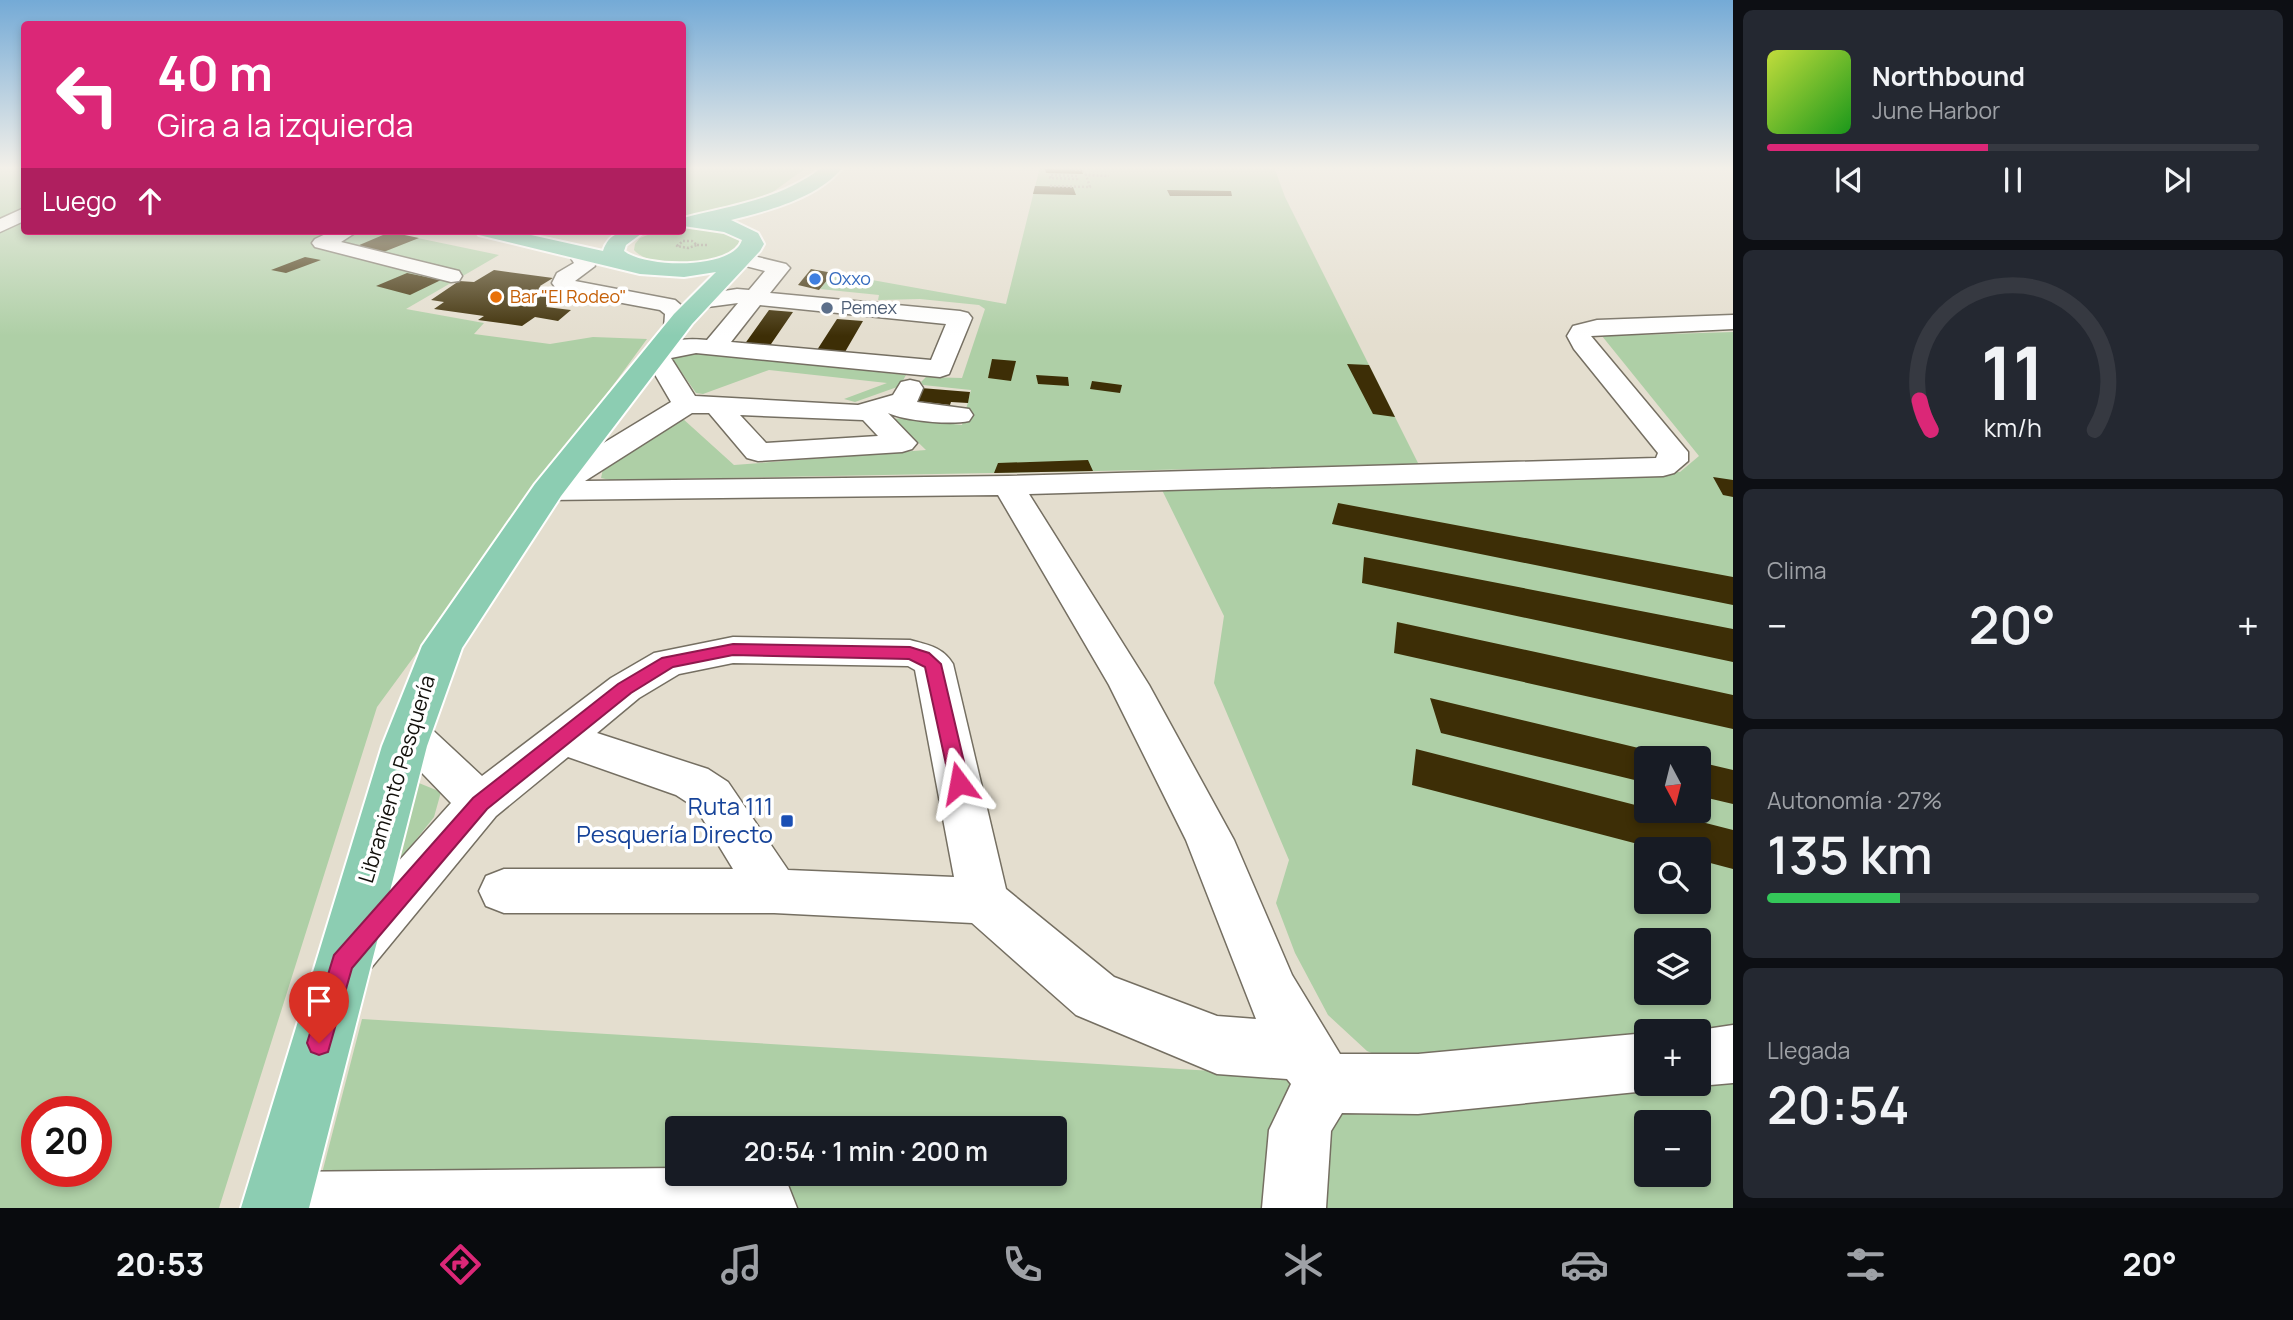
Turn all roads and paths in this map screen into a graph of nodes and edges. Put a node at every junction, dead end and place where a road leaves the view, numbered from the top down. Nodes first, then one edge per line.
1 (686, 228) edge
2 (686, 230) edge
3 (770, 232) dead end
4 (339, 235) edge
5 (520, 235) edge
6 (551, 235) edge
7 (627, 235) edge
8 (682, 235) edge
9 (579, 242) edge
10 (747, 253) junction
11 (634, 266) junction
12 (451, 276) dead end
13 (818, 303) junction
14 (702, 319) junction
15 (1733, 322) edge
16 (783, 354) junction
17 (686, 404) junction
18 (716, 405) junction
19 (869, 410) junction
20 (959, 415) dead end
21 (1008, 485) junction
22 (547, 491) junction
23 (409, 733) junction
24 (560, 738) junction
25 (480, 803) junction
26 (504, 891) dead end
27 (774, 891) junction
28 (983, 901) junction
29 (342, 963) junction
30 (1733, 1054) edge
31 (1711, 1056) edge
32 (1634, 1063) edge
33 (1314, 1068) junction
34 (276, 1206) edge
35 (765, 1208) edge
36 (1294, 1208) edge

1 - 10 main road
2 - 8 path
3 - 10 main road
4 - 12 street
5 - 9 main road
6 - 9 main road
7 - 11 main road
9 - 11 main road
9 - 14 street
10 - 11 main road
10 - 14 main road, Libramiento Pesquería
10 - 14 street
11 - 14 main road
13 - 14 street
13 - 16 street
13 - 16 street
14 - 16 street
14 - 17 street
14 - 22 main road, Libramiento Pesquería
15 - 21 street
17 - 18 street
17 - 22 street
18 - 19 street
18 - 19 street
19 - 20 street
21 - 22 street
21 - 33 street
22 - 23 main road, Libramiento Pesquería
23 - 25 street
23 - 29 main road, Libramiento Pesquería
24 - 25 street
24 - 27 street
24 - 28 street
25 - 29 street
26 - 27 street
27 - 28 street
28 - 33 street
29 - 34 main road, Libramiento Pesquería
30 - 31 street
32 - 33 street
33 - 36 street
34 - 35 street

